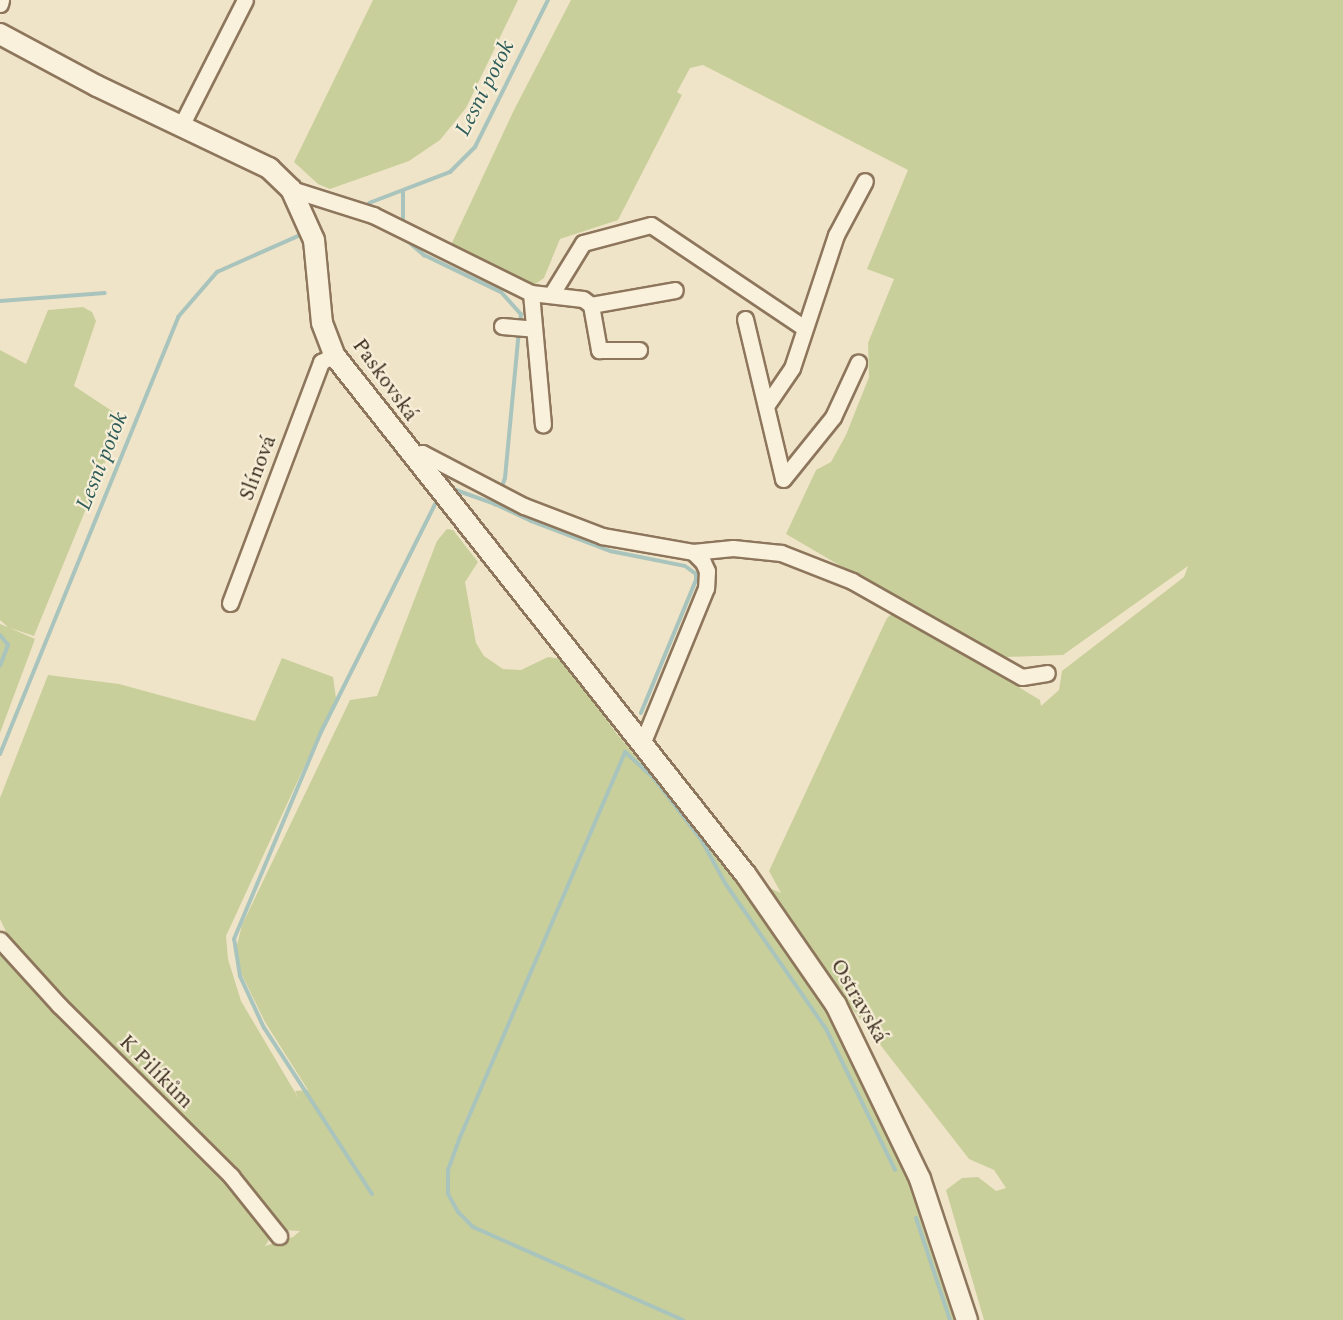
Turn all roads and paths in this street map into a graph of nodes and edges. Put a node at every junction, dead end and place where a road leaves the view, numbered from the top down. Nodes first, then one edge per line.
1 (245, 0) edge
2 (0, 34) edge
3 (181, 126) junction
4 (865, 181) dead end
5 (291, 189) junction
6 (675, 290) dead end
7 (531, 293) junction
8 (551, 295) junction
9 (591, 305) junction
10 (745, 319) dead end
11 (803, 327) junction
12 (639, 350) dead end
13 (334, 355) junction
14 (858, 363) dead end
15 (766, 406) junction
16 (543, 424) dead end
17 (413, 457) junction
18 (693, 552) junction
19 (230, 603) dead end
20 (1047, 673) dead end
21 (642, 744) junction
22 (0, 940) edge
23 (279, 1236) dead end
24 (967, 1320) edge

1 - 3 street
2 - 3 street, Paskovská
3 - 5 street, Paskovská
4 - 11 street
5 - 7 street
5 - 13 street, Paskovská
6 - 9 street
7 - 8 street
7 - 16 street
8 - 9 street
8 - 11 street
9 - 12 street
10 - 15 street
11 - 15 street
13 - 17 street, Paskovská
13 - 19 street, Slínová
14 - 15 street
17 - 18 street
17 - 21 street, Paskovská
18 - 20 street
18 - 21 street
21 - 24 street, Ostravská
22 - 23 street, K Pilíkům

